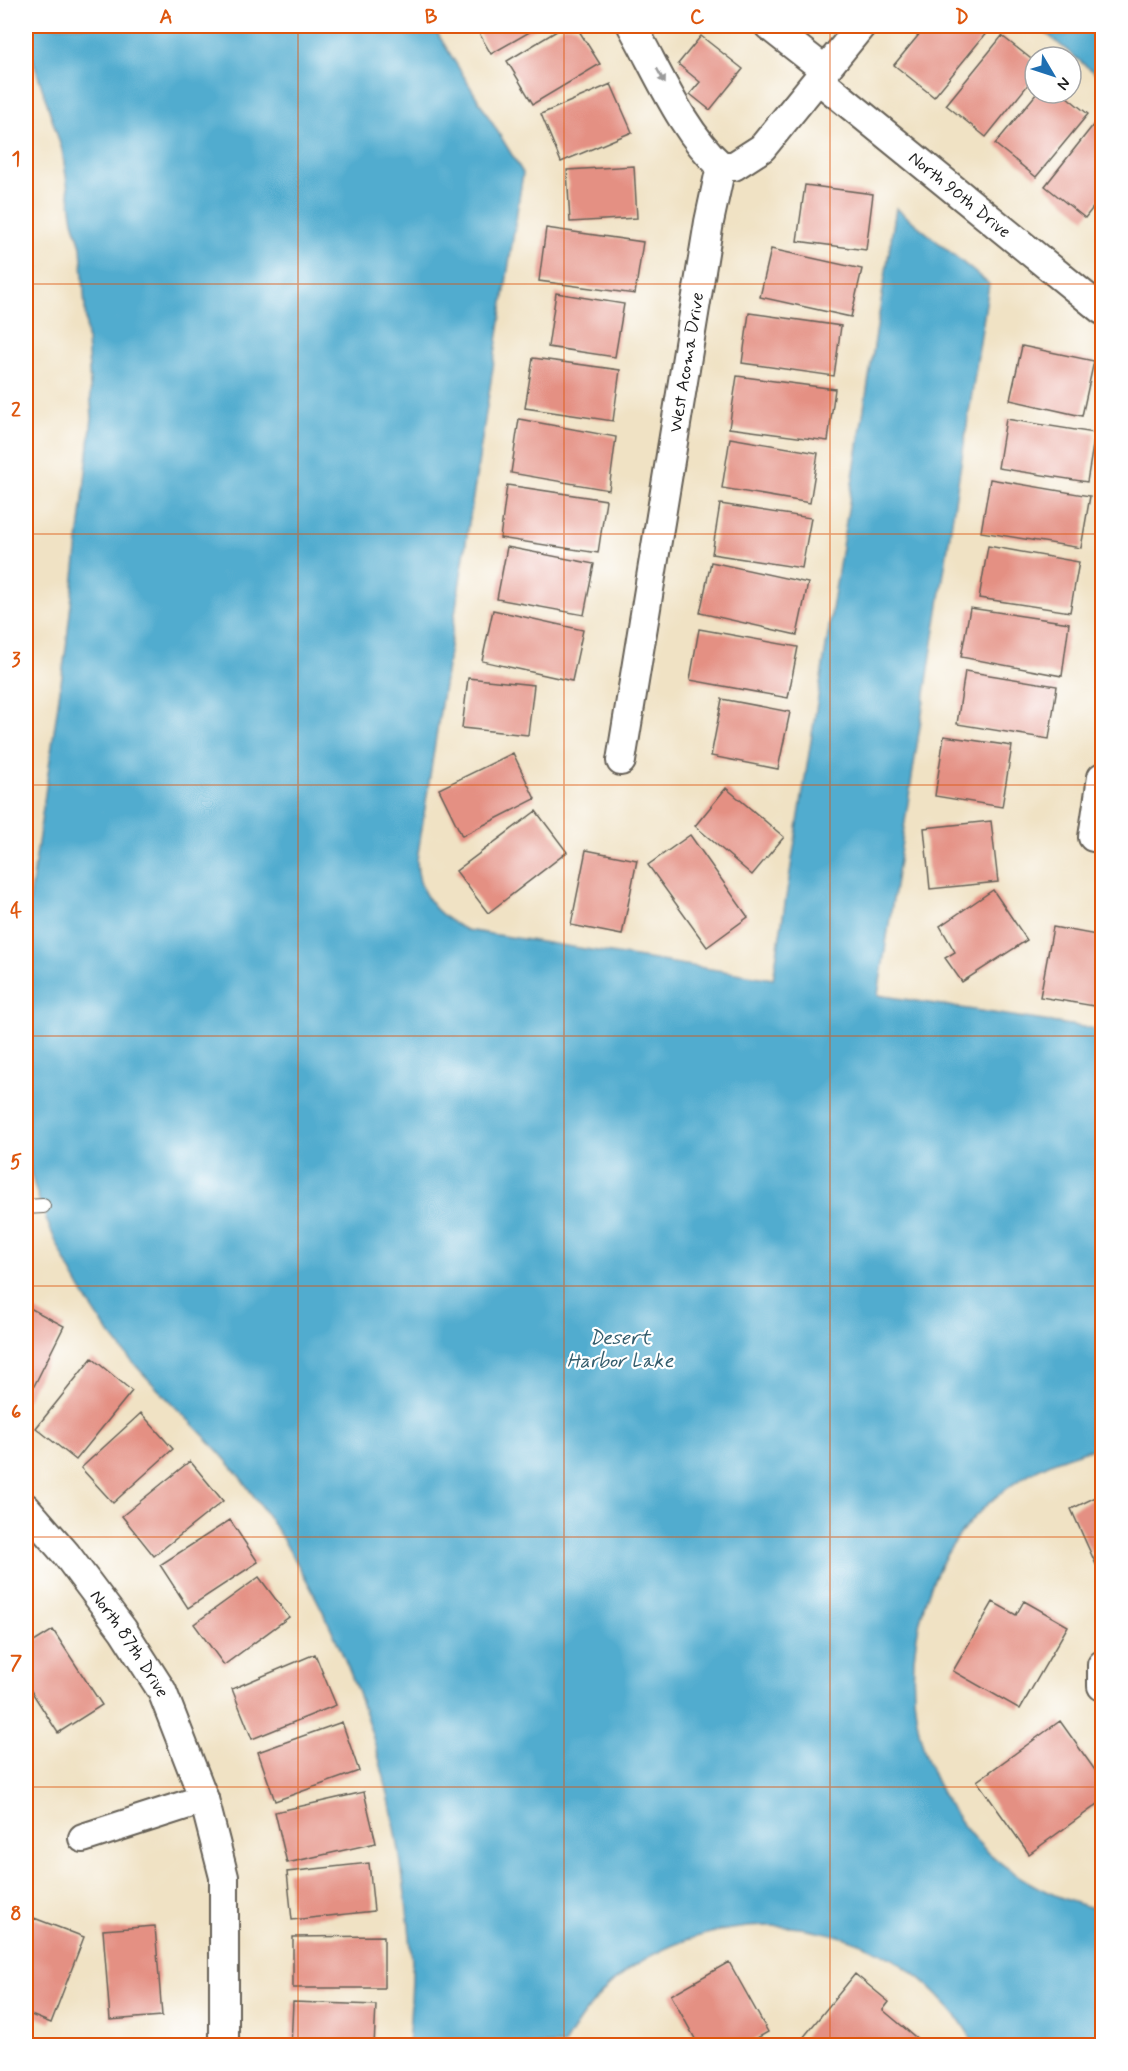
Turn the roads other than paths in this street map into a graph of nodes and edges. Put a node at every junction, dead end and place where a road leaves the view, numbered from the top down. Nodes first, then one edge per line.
1 (632, 26) edge
2 (769, 26) edge
3 (861, 26) edge
4 (821, 75) junction
5 (721, 166) junction
6 (1102, 310) edge
7 (621, 761) dead end
8 (1102, 777) edge
9 (1093, 837) dead end
10 (43, 1206) dead end
11 (26, 1207) edge
12 (26, 1508) edge
13 (1102, 1665) edge
14 (1102, 1686) edge
15 (204, 1798) junction
16 (83, 1838) dead end
17 (224, 2046) edge

1 -> 5 street
2 - 4 street, North 90th Drive
3 - 4 street
4 - 5 street
4 - 6 street, North 90th Drive
5 - 7 street, West Acoma Drive
8 - 9 street
10 - 11 lane
12 - 15 street, North 87th Drive
13 - 14 street
15 - 16 street
15 - 17 street, North 87th Drive

